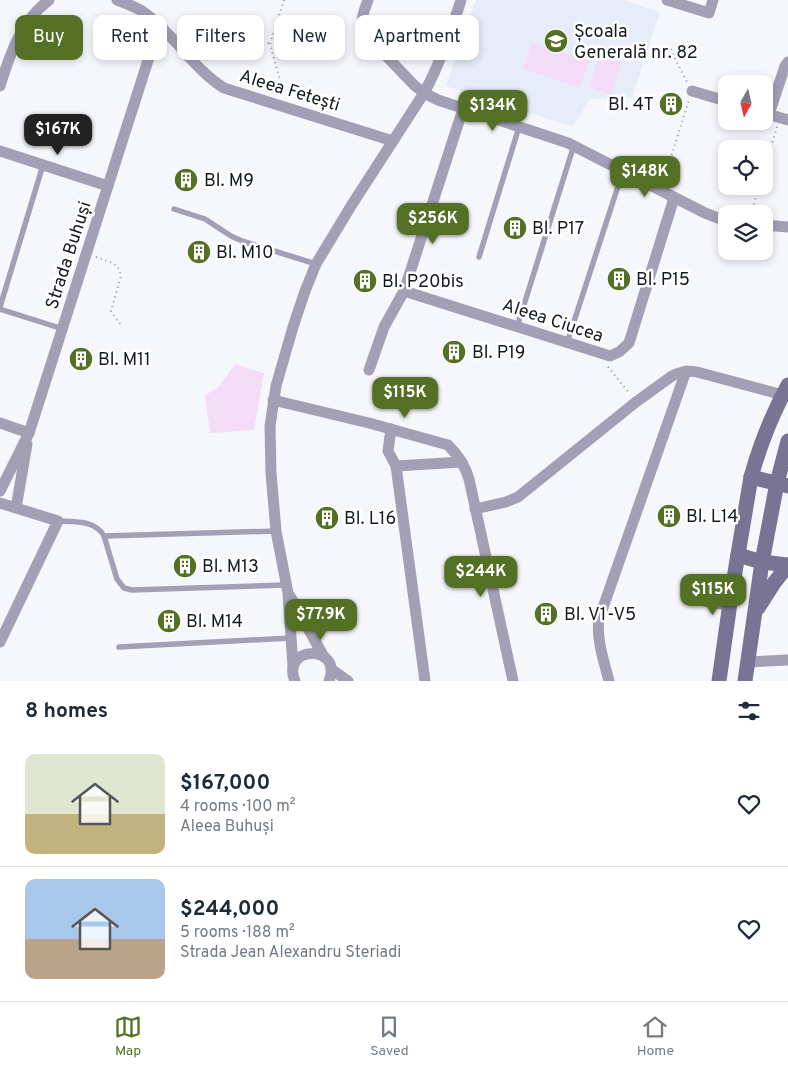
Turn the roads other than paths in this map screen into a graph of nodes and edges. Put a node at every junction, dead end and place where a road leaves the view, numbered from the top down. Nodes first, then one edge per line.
1 (48, 0) edge
2 (117, 0) edge
3 (368, 0) edge
4 (462, 0) edge
5 (667, 0) edge
6 (713, 0) edge
7 (146, 15) edge
8 (167, 34) edge
9 (148, 60) edge
10 (787, 65) edge
11 (0, 85) edge
12 (692, 91) road end
13 (424, 94) junction
14 (718, 99) edge
15 (463, 109) junction
16 (775, 116) edge
17 (519, 127) junction
18 (393, 141) junction
19 (574, 146) junction
20 (0, 151) edge
21 (43, 165) junction
22 (623, 171) junction
23 (108, 186) junction
24 (674, 198) junction
25 (174, 209) dead end
26 (718, 218) edge
27 (773, 226) edge
28 (788, 227) edge
29 (479, 257) dead end
30 (316, 264) junction
31 (404, 291) junction
32 (0, 308) edge
33 (518, 327) junction
34 (63, 329) junction
35 (567, 343) junction
36 (369, 370) dead end
37 (686, 371) junction
38 (785, 390) edge
39 (273, 400) junction
40 (0, 424) edge
41 (392, 429) junction
42 (30, 433) junction
43 (788, 441) edge
44 (462, 462) junction
45 (396, 466) junction
46 (751, 477) junction
47 (782, 484) edge
48 (0, 491) edge
49 (0, 503) edge
50 (16, 508) junction
51 (475, 509) junction
52 (58, 521) junction
53 (276, 531) junction
54 (104, 536) junction
55 (738, 555) junction
56 (762, 562) junction
57 (788, 565) edge
58 (287, 589) junction
59 (688, 602) dead end
60 (729, 608) junction
61 (754, 614) junction
62 (291, 638) junction
63 (0, 642) edge
64 (119, 647) dead end
65 (324, 657) junction
66 (788, 660) edge
67 (747, 662) junction
68 (293, 666) junction
69 (331, 669) junction
70 (295, 681) edge
71 (329, 681) edge
72 (348, 681) edge
73 (425, 681) edge
74 (513, 681) edge
75 (609, 681) edge
76 (719, 681) edge
77 (745, 681) edge

1 - 11 street
2 - 7 street, Aleea Fetești
3 - 13 street
4 - 13 street
5 - 6 street
8 - 18 street, Aleea Fetești
9 - 23 street, Strada Buhuși
10 - 16 street
12 - 14 street
13 - 15 street
13 - 18 street
15 - 17 street
15 - 31 street
17 - 19 street
17 - 29 lane
18 - 30 street
19 - 22 street
19 - 33 lane
20 - 21 street
21 - 23 street
21 - 32 lane
22 - 24 street
22 - 35 lane
23 - 34 street, Strada Buhuși
24 - 26 street
24 - 35 street, Aleea Ciucea
25 - 30 lane
27 - 28 street
30 - 39 street
31 - 33 street, Aleea Ciucea
31 - 36 street
32 - 34 lane
33 - 35 street, Aleea Ciucea
34 - 42 street, Strada Buhuși
37 - 38 street
37 - 51 street
37 - 75 street
38 - 46 main road
39 - 41 street
39 - 53 street
40 - 42 street
41 - 44 street
41 - 45 street
42 - 48 street, Strada Buhuși
42 - 50 street
43 - 47 main road
44 - 45 street
44 - 51 street
45 - 73 street
46 - 47 main road
46 - 55 main road
47 - 56 main road
49 - 50 street
50 - 52 street
51 - 74 street
52 - 54 lane
52 - 63 street
53 - 54 lane
53 - 58 street
54 - 58 lane
55 - 56 main road
55 - 60 main road
56 - 57 main road
56 - 61 main road
57 - 61 main road
58 - 62 street
58 - 65 street
59 - 60 lane
60 - 76 main road
61 - 67 main road
62 - 64 lane
62 - 68 street
65 - 68 street
65 - 69 street
66 - 67 street
67 - 77 main road
68 - 70 street
69 - 71 street
69 - 72 street

